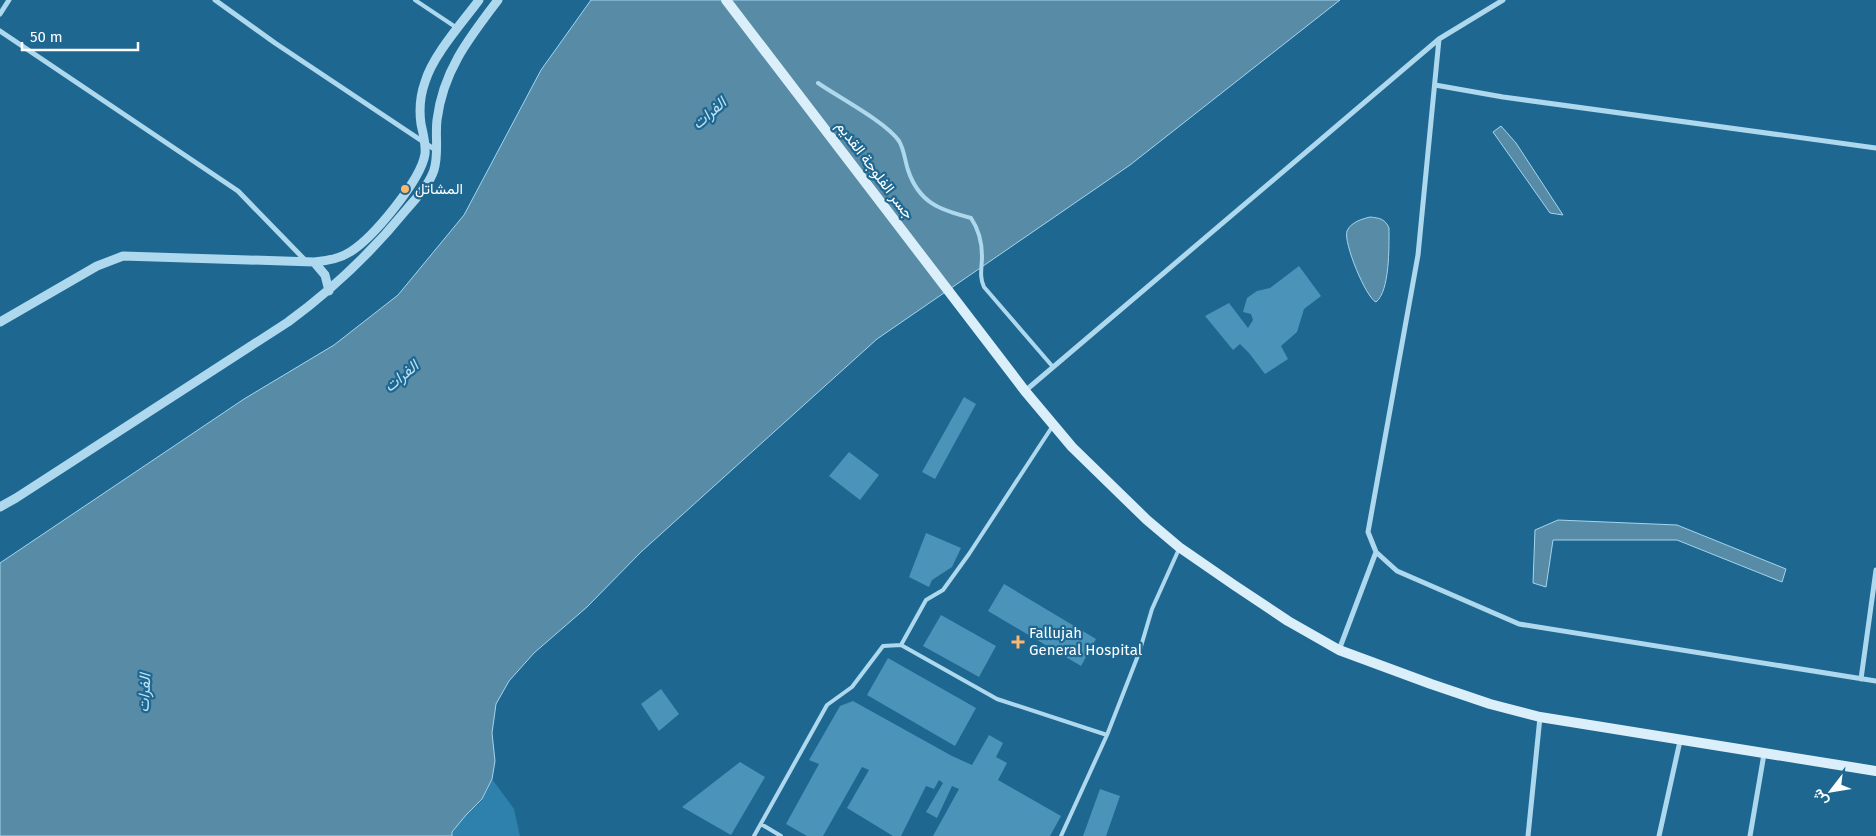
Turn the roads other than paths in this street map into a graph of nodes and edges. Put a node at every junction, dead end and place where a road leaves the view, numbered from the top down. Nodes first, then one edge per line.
1 (9, 0) edge
2 (215, 0) edge
3 (416, 0) edge
4 (479, 0) edge
5 (498, 0) edge
6 (726, 0) edge
7 (1503, 0) edge
8 (0, 14) edge
9 (458, 29) junction
10 (0, 30) edge
11 (1439, 39) junction
12 (818, 83) dead end
13 (1435, 85) junction
14 (425, 143) junction
15 (1876, 148) edge
16 (437, 151) junction
17 (309, 261) junction
18 (329, 291) junction
19 (0, 322) edge
20 (1053, 367) junction
21 (1025, 391) junction
22 (1054, 425) junction
23 (0, 507) edge
24 (1180, 547) junction
25 (1376, 552) junction
26 (1876, 570) edge
27 (901, 645) junction
28 (1339, 650) junction
29 (1860, 679) junction
30 (1876, 681) edge
31 (1540, 717) junction
32 (1107, 735) junction
33 (1680, 741) junction
34 (1764, 754) junction
35 (1876, 771) edge
36 (761, 824) junction
37 (754, 836) edge
38 (781, 836) edge
39 (1061, 836) edge
40 (1528, 836) edge
41 (1659, 836) edge
42 (1750, 836) edge

1 - 8 street
2 - 14 street
3 - 9 lane
4 - 9 street
5 - 16 street
6 - 21 main road, جسر الفلوجة القديم
7 - 11 street
9 - 14 street
10 - 17 street
11 - 13 street
11 - 20 street
12 - 20 lane
13 - 15 street
13 - 25 street
14 - 16 street
14 - 17 street
16 - 18 street
17 - 18 street
17 - 19 street
18 - 23 street
20 - 21 street
21 - 22 main road, جسر الفلوجة القديم
22 - 24 main road, جسر الفلوجة القديم
22 - 27 lane
24 - 28 main road, جسر الفلوجة القديم
24 - 32 lane
25 - 28 street
25 - 29 street
26 - 29 street
27 - 32 lane
27 - 36 lane
28 - 31 main road, جسر الفلوجة القديم
29 - 30 street
31 - 33 main road, جسر الفلوجة القديم
31 - 40 street
32 - 39 lane
33 - 34 main road, جسر الفلوجة القديم
33 - 41 street
34 - 35 main road, جسر الفلوجة القديم
34 - 42 street
36 - 37 lane
36 - 38 lane

